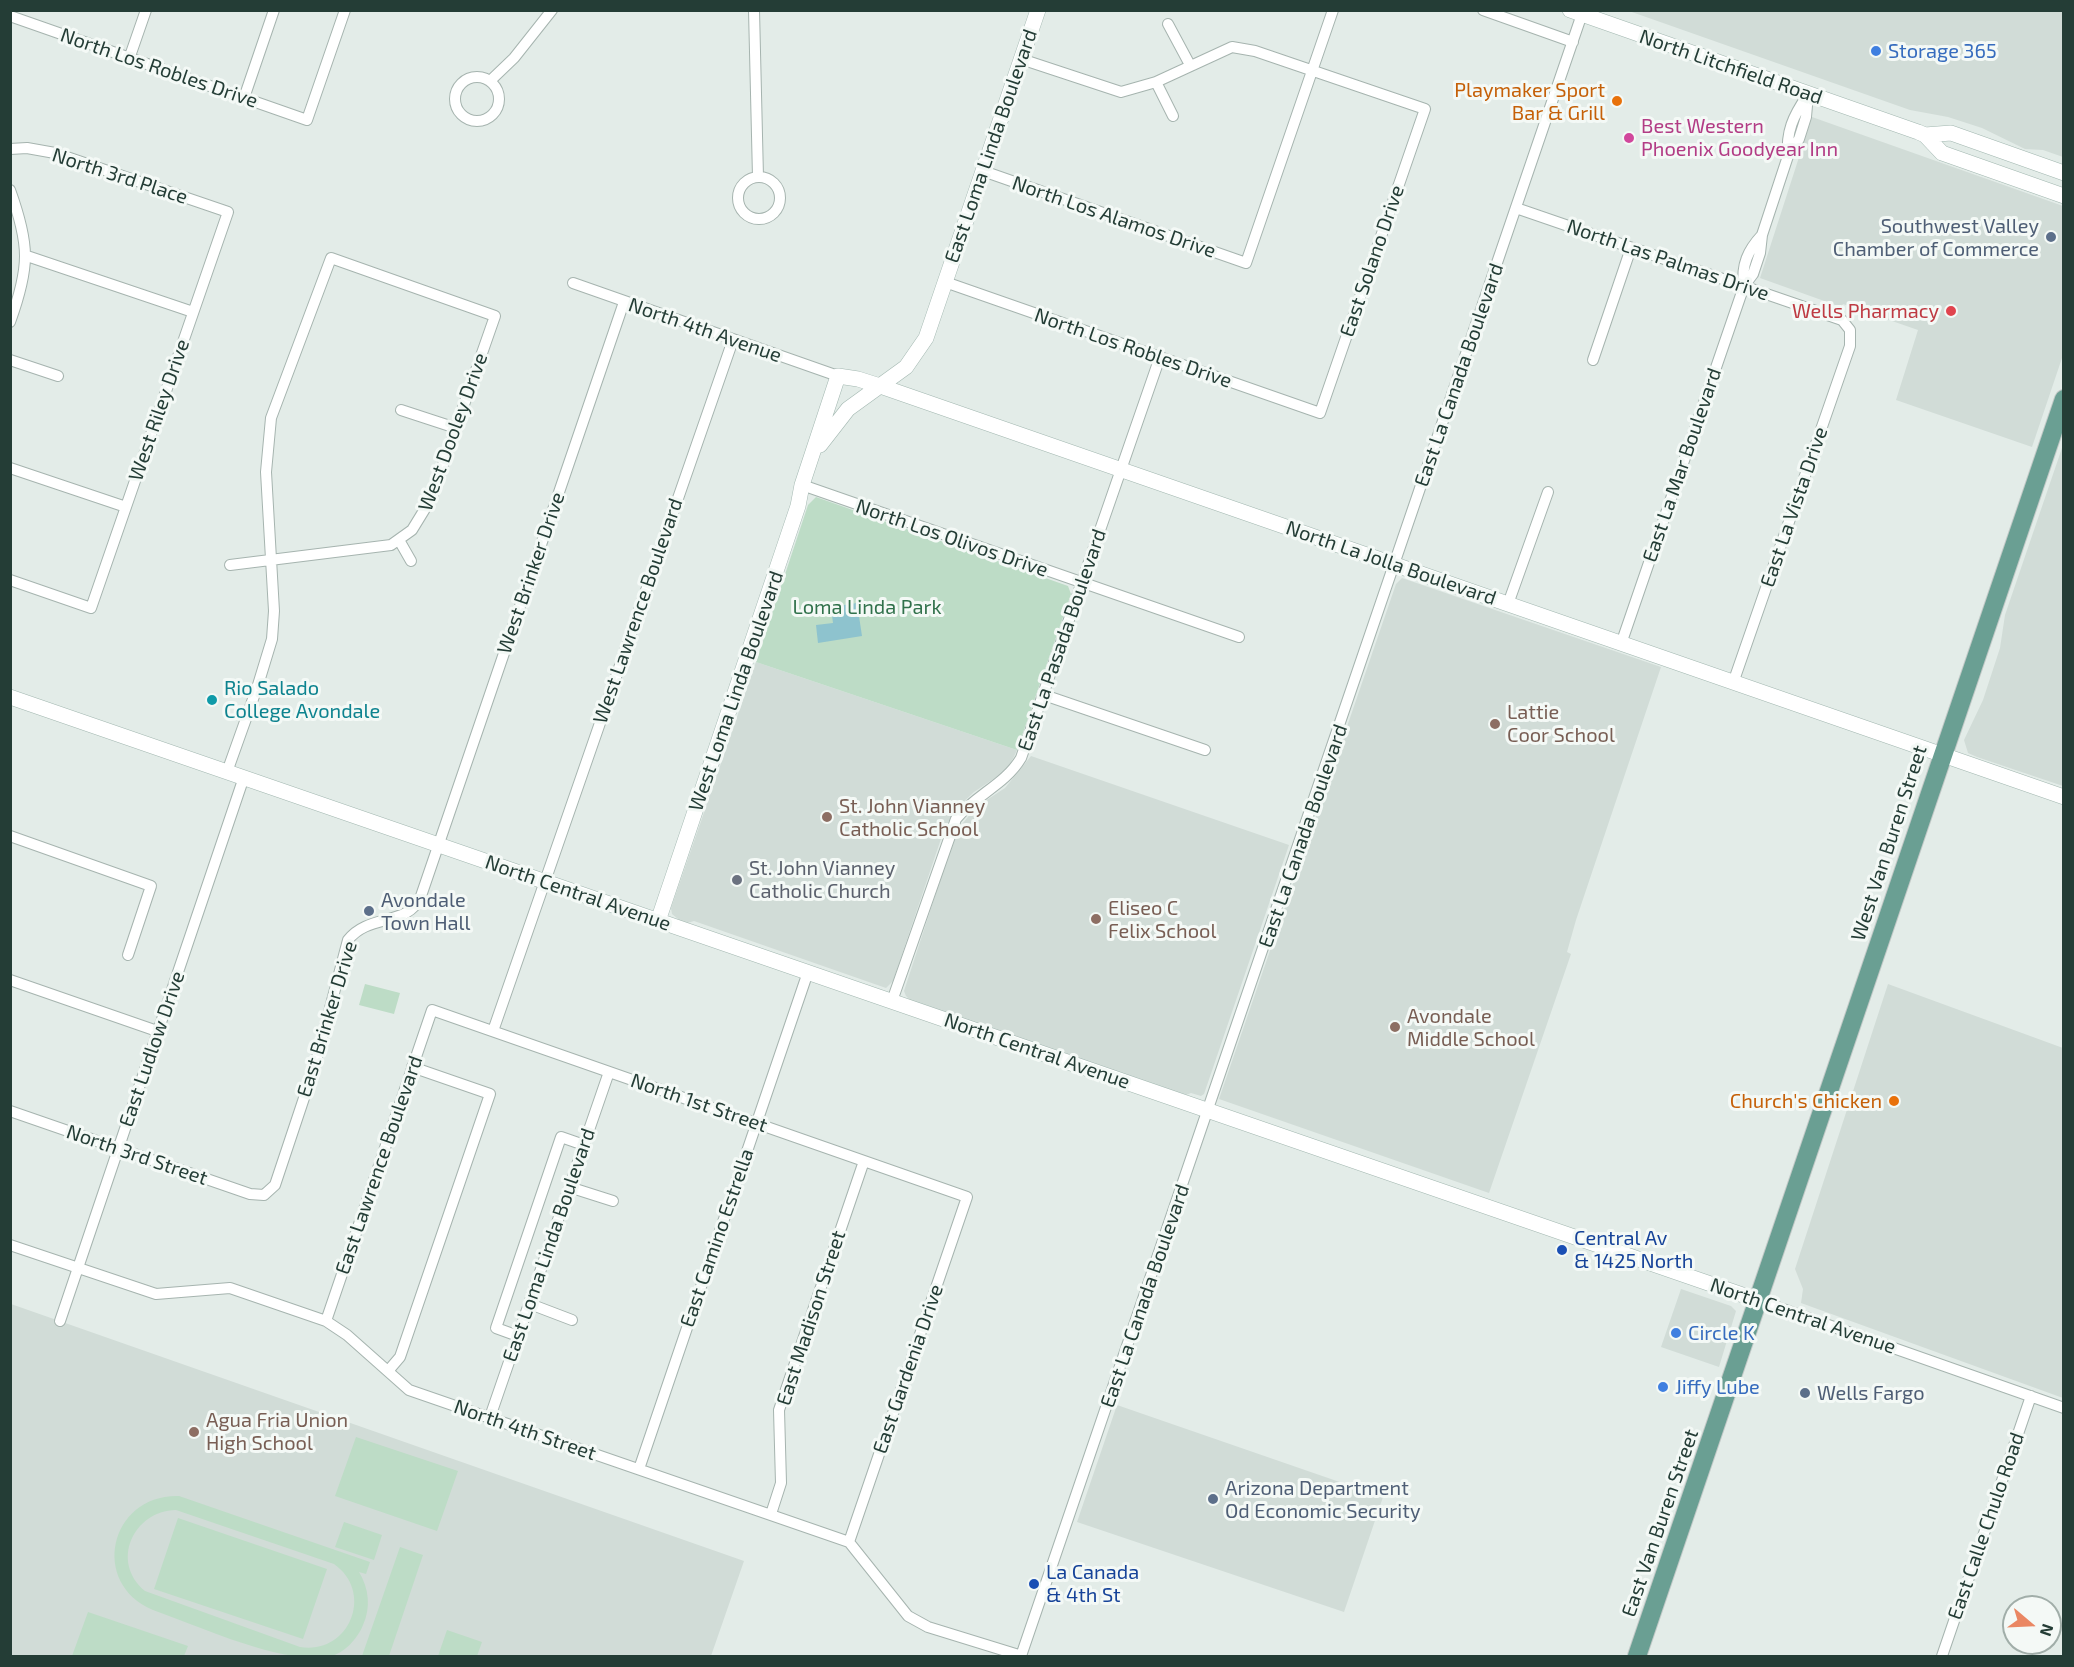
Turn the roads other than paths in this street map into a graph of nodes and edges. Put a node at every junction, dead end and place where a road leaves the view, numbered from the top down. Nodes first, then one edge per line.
1 (146, 10) edge
2 (274, 10) edge
3 (345, 10) edge
4 (552, 10) edge
5 (754, 10) edge
6 (1038, 10) edge
7 (1333, 10) edge
8 (1484, 10) edge
9 (1576, 13) edge
10 (17, 15) edge
11 (1168, 24) dead end
12 (1573, 42) junction
13 (129, 59) junction
14 (1021, 59) junction
15 (1190, 65) junction
16 (1312, 71) junction
17 (490, 81) junction
18 (1156, 82) junction
19 (1808, 94) junction
20 (244, 98) junction
21 (1173, 116) dead end
22 (1925, 135) junction
23 (10, 149) edge
24 (983, 171) junction
25 (2064, 173) edge
26 (758, 177) dead end
27 (10, 190) edge
28 (2064, 196) edge
29 (1516, 208) junction
30 (228, 212) joint
31 (1631, 248) junction
32 (27, 256) junction
33 (945, 282) junction
34 (573, 283) dead end
35 (1744, 286) junction
36 (624, 302) junction
37 (193, 312) junction
38 (10, 322) edge
39 (1850, 330) joint
40 (733, 340) junction
41 (1160, 357) junction
42 (10, 360) edge
43 (1593, 360) dead end
44 (58, 376) dead end
45 (838, 376) junction
46 (880, 386) junction
47 (2064, 399) edge
48 (401, 410) dead end
49 (1320, 413) joint
50 (456, 429) junction
51 (810, 460) junction
52 (10, 468) edge
53 (1121, 470) junction
54 (802, 485) junction
55 (1548, 492) dead end
56 (126, 507) junction
57 (399, 540) junction
58 (271, 561) junction
59 (411, 561) dead end
60 (230, 565) dead end
61 (1394, 565) junction
62 (10, 580) edge
63 (1082, 584) junction
64 (1508, 604) junction
65 (1239, 637) dead end
66 (1621, 644) junction
67 (1733, 683) junction
68 (1044, 695) junction
69 (10, 697) edge
70 (1205, 750) dead end
71 (1942, 755) junction
72 (227, 772) junction
73 (244, 777) junction
74 (2064, 797) edge
75 (10, 836) edge
76 (439, 845) junction
77 (544, 882) junction
78 (658, 921) junction
79 (128, 955) dead end
80 (808, 972) junction
81 (10, 980) edge
82 (892, 1001) junction
83 (432, 1010) joint
84 (157, 1031) junction
85 (493, 1031) junction
86 (412, 1067) junction
87 (609, 1072) junction
88 (10, 1111) edge
89 (1208, 1112) junction
90 (756, 1123) junction
91 (584, 1145) junction
92 (118, 1149) junction
93 (864, 1161) junction
94 (569, 1187) junction
95 (264, 1195) joint
96 (967, 1197) joint
97 (613, 1201) dead end
98 (10, 1245) edge
99 (78, 1269) junction
100 (1760, 1301) junction
101 (530, 1304) junction
102 (572, 1320) dead end
103 (60, 1321) dead end
104 (326, 1321) junction
105 (518, 1336) junction
106 (388, 1371) junction
107 (2031, 1396) junction
108 (2064, 1408) edge
109 (490, 1417) junction
110 (639, 1469) junction
111 (771, 1514) junction
112 (849, 1542) junction
113 (1022, 1656) edge
114 (1637, 1656) edge
115 (1942, 1656) edge

1 - 13 street
2 - 20 street
3 - 20 street, North Los Robles Drive
4 - 17 street
5 - 26 street
6 - 14 street, East Loma Linda Boulevard
7 - 16 street
8 - 12 street
9 - 12 street, East La Canada Boulevard
9 - 19 street, North Litchfield Road
10 - 13 street, North Los Robles Drive
11 - 15 street
12 - 29 street, East La Canada Boulevard
13 - 20 street, North Los Robles Drive
14 - 18 street
14 - 24 street, East Loma Linda Boulevard
15 - 16 street
15 - 18 street
16 - 24 street, North Los Alamos Drive
16 - 49 street, East Solano Drive
17 - 17 street
18 - 21 street
19 - 22 street, North Litchfield Road
19 - 35 street, East La Mar Boulevard
22 - 25 street, North Litchfield Road
22 - 28 street, North Litchfield Road
23 - 30 street, North 3rd Place
24 - 33 street, East Loma Linda Boulevard
27 - 32 street
29 - 31 street, North Las Palmas Drive
29 - 61 street, East La Canada Boulevard
30 - 37 street, West Riley Drive
31 - 35 street, North Las Palmas Drive
31 - 43 street
32 - 37 street
32 - 38 street
33 - 41 street, North Los Robles Drive
33 - 46 street, West Loma Linda Boulevard
34 - 36 street, North 4th Avenue
35 - 39 street, North Las Palmas Drive
35 - 66 street, East La Mar Boulevard
36 - 40 street, North 4th Avenue
36 - 76 street, West Brinker Drive
37 - 56 street, West Riley Drive
39 - 67 street, East La Vista Drive
40 - 45 street, North 4th Avenue
40 - 77 street, West Lawrence Boulevard
41 - 49 street, North Los Robles Drive
41 - 53 street, East La Pasada Boulevard
42 - 44 street
45 - 46 street, North La Jolla Boulevard
45 - 51 street, West Loma Linda Boulevard
46 - 51 street, West Loma Linda Boulevard
46 - 53 street, North La Jolla Boulevard
47 - 71 main road, West Van Buren Street
48 - 50 street
50 - 57 street, West Dooley Drive
50 - 58 street, West Dooley Drive
51 - 54 street, West Loma Linda Boulevard
52 - 56 street
53 - 61 street, North La Jolla Boulevard
53 - 63 street, East La Pasada Boulevard
54 - 63 street, North Los Olivos Drive
54 - 78 street, West Loma Linda Boulevard
55 - 64 street
56 - 62 street, West Riley Drive
57 - 58 street
57 - 59 street
58 - 60 street
58 - 72 street
61 - 64 street, North La Jolla Boulevard
61 - 89 street, East La Canada Boulevard
63 - 65 street, North Los Olivos Drive
63 - 68 street, East La Pasada Boulevard
64 - 66 street, North La Jolla Boulevard
66 - 67 street, North La Jolla Boulevard
67 - 71 street, North La Jolla Boulevard
68 - 70 street
68 - 82 street, East La Pasada Boulevard
69 - 72 street, North Central Avenue
71 - 74 street, North La Jolla Boulevard
71 - 100 main road, West Van Buren Street
72 - 73 street, North Central Avenue
73 - 76 street, North Central Avenue
73 - 84 street, East Ludlow Drive
75 - 79 street
76 - 77 street, North Central Avenue
76 - 95 street, East Brinker Drive
77 - 78 street, North Central Avenue
77 - 85 street
78 - 80 street, North Central Avenue
80 - 82 street, North Central Avenue
80 - 90 street, East Camino Estrella
81 - 84 street
82 - 89 street, North Central Avenue
83 - 85 street, North 1st Street
83 - 86 street, East Lawrence Boulevard
84 - 92 street, East Ludlow Drive
85 - 87 street, North 1st Street
86 - 104 street, East Lawrence Boulevard
86 - 106 street
87 - 90 street, North 1st Street
87 - 91 street, East Loma Linda Boulevard
88 - 92 street, North 3rd Street
89 - 100 street, North Central Avenue
89 - 113 street, East La Canada Boulevard
90 - 93 street, North 1st Street
90 - 110 street, East Camino Estrella
91 - 94 street, East Loma Linda Boulevard
91 - 105 street
92 - 95 street, North 3rd Street
92 - 99 street, East Ludlow Drive
93 - 96 street, North 1st Street
93 - 111 street, East Madison Street
94 - 97 street
94 - 101 street, East Loma Linda Boulevard
96 - 112 street, East Gardenia Drive
98 - 99 street, North 4th Street
99 - 103 street, East Ludlow Drive
99 - 104 street, North 4th Street
100 - 107 street, North Central Avenue
100 - 114 main road, East Van Buren Street
101 - 102 street
101 - 105 street, East Loma Linda Boulevard
104 - 106 street, North 4th Street
105 - 109 street, East Loma Linda Boulevard
106 - 109 street, North 4th Street
107 - 108 street, North Central Avenue
107 - 115 street, East Calle Chulo Road
109 - 110 street, North 4th Street
110 - 111 street, North 4th Street
111 - 112 street, North 4th Street
112 - 113 street

